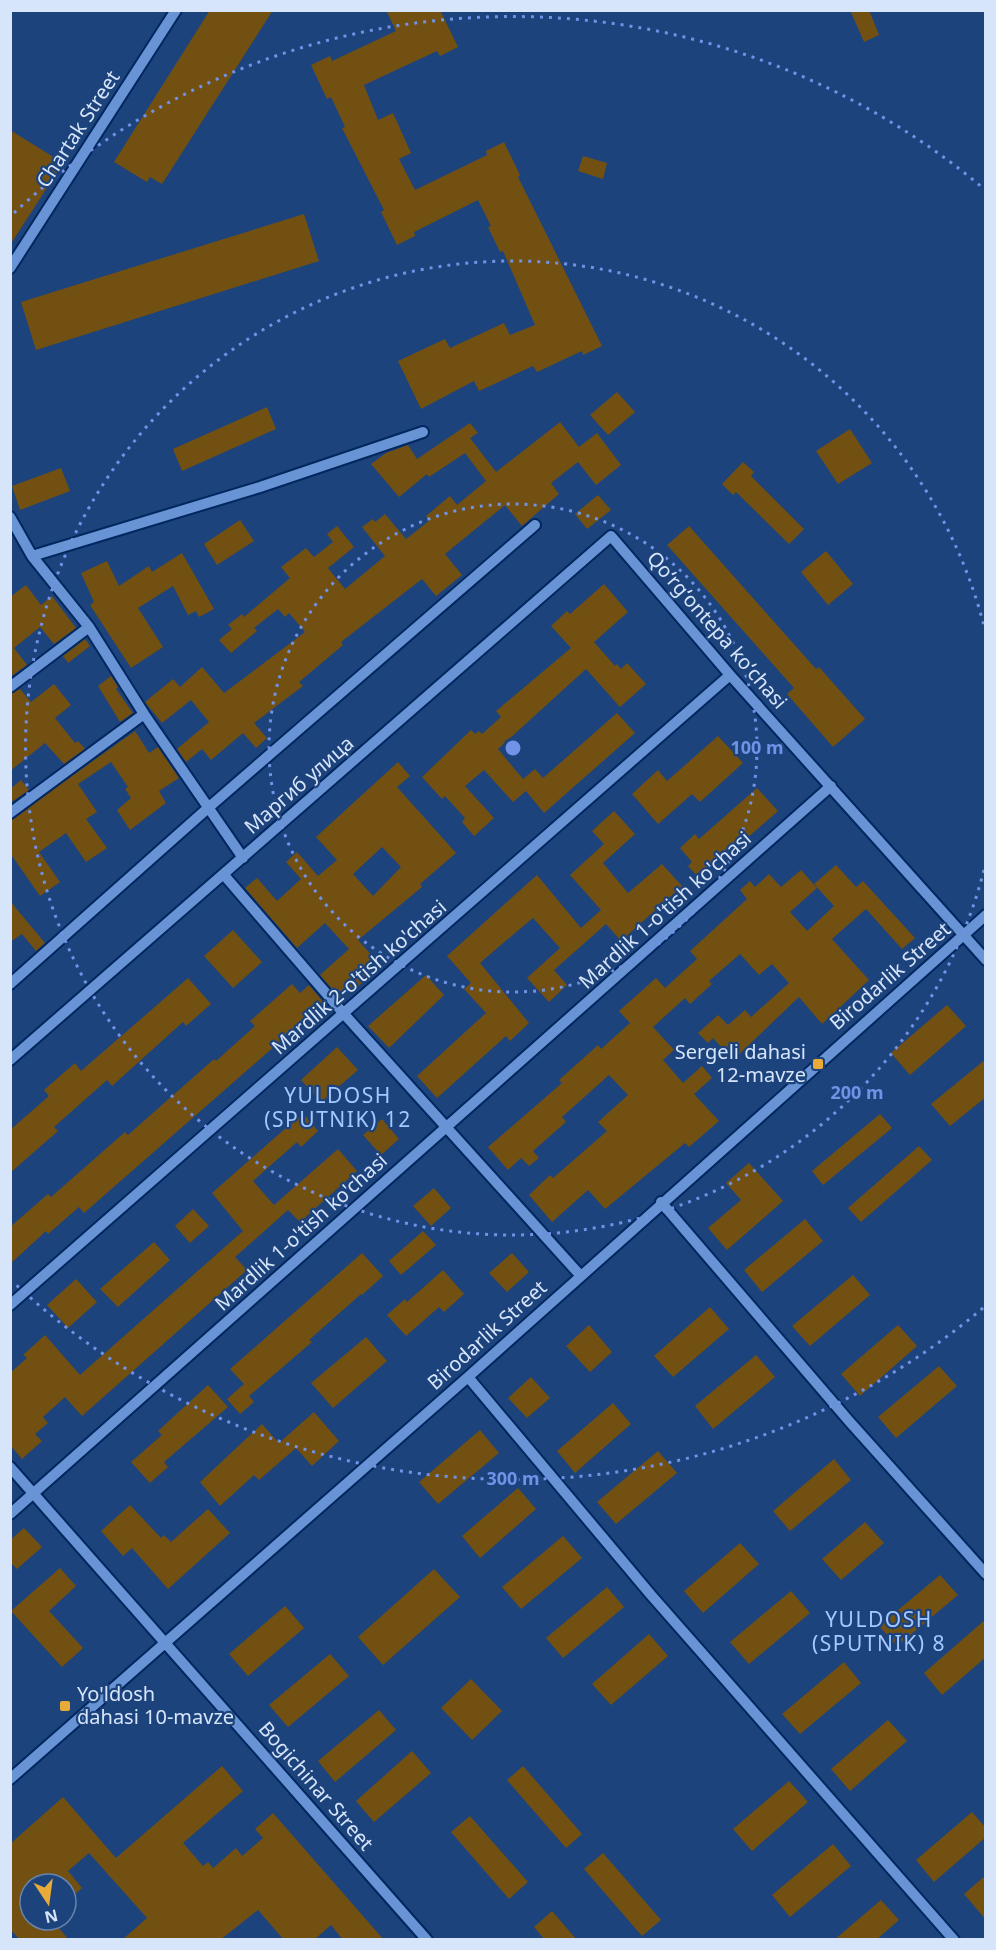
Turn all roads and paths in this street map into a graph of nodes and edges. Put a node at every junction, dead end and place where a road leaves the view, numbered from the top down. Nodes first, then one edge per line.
1 (176, 10) edge
2 (10, 268) edge
3 (423, 432) dead end
4 (10, 517) edge
5 (535, 525) dead end
6 (610, 536) joint
7 (32, 556) junction
8 (88, 627) junction
9 (730, 675) junction
10 (10, 687) edge
11 (144, 714) junction
12 (831, 786) junction
13 (208, 808) junction
14 (10, 813) edge
15 (243, 858) junction
16 (224, 875) junction
17 (986, 915) edge
18 (964, 935) junction
19 (986, 960) edge
20 (10, 984) edge
21 (344, 1014) junction
22 (10, 1060) edge
23 (446, 1128) junction
24 (661, 1202) junction
25 (580, 1275) junction
26 (10, 1305) edge
27 (468, 1377) junction
28 (10, 1467) edge
29 (34, 1493) junction
30 (10, 1514) edge
31 (986, 1574) edge
32 (165, 1642) junction
33 (10, 1779) edge
34 (427, 1940) edge
35 (954, 1940) edge

1 - 2 street, Chartak Street
3 - 7 street
4 - 7 street
5 - 13 street
6 - 9 street, Qoʻrgʻontepa koʻchasi
6 - 15 street, Маргиб улица
7 - 8 street
8 - 10 street
8 - 11 street
9 - 12 street, Qoʻrgʻontepa koʻchasi
9 - 21 street, Mardlik 2-o'tish ko'chasi
11 - 13 street
11 - 14 street
12 - 18 street, Qoʻrgʻontepa koʻchasi
12 - 23 street, Mardlik 1-o'tish ko'chasi
13 - 15 street
13 - 20 street
15 - 16 street, Маргиб улица
16 - 21 street
16 - 22 street, Маргиб улица
17 - 18 street, Birodarlik Street
18 - 19 street, Qoʻrgʻontepa koʻchasi
18 - 24 street, Birodarlik Street
21 - 23 street
21 - 26 street, Mardlik 2-o'tish ko'chasi
23 - 25 street
23 - 29 street, Mardlik 1-o'tish ko'chasi
24 - 25 street, Birodarlik Street
24 - 31 street
25 - 27 street, Birodarlik Street
27 - 32 street, Birodarlik Street
27 - 35 street
28 - 29 street, Bogichinar Street
29 - 30 street, Mardlik 1-o'tish ko'chasi
29 - 32 street, Bogichinar Street
32 - 33 street, Birodarlik Street
32 - 34 street, Bogichinar Street

